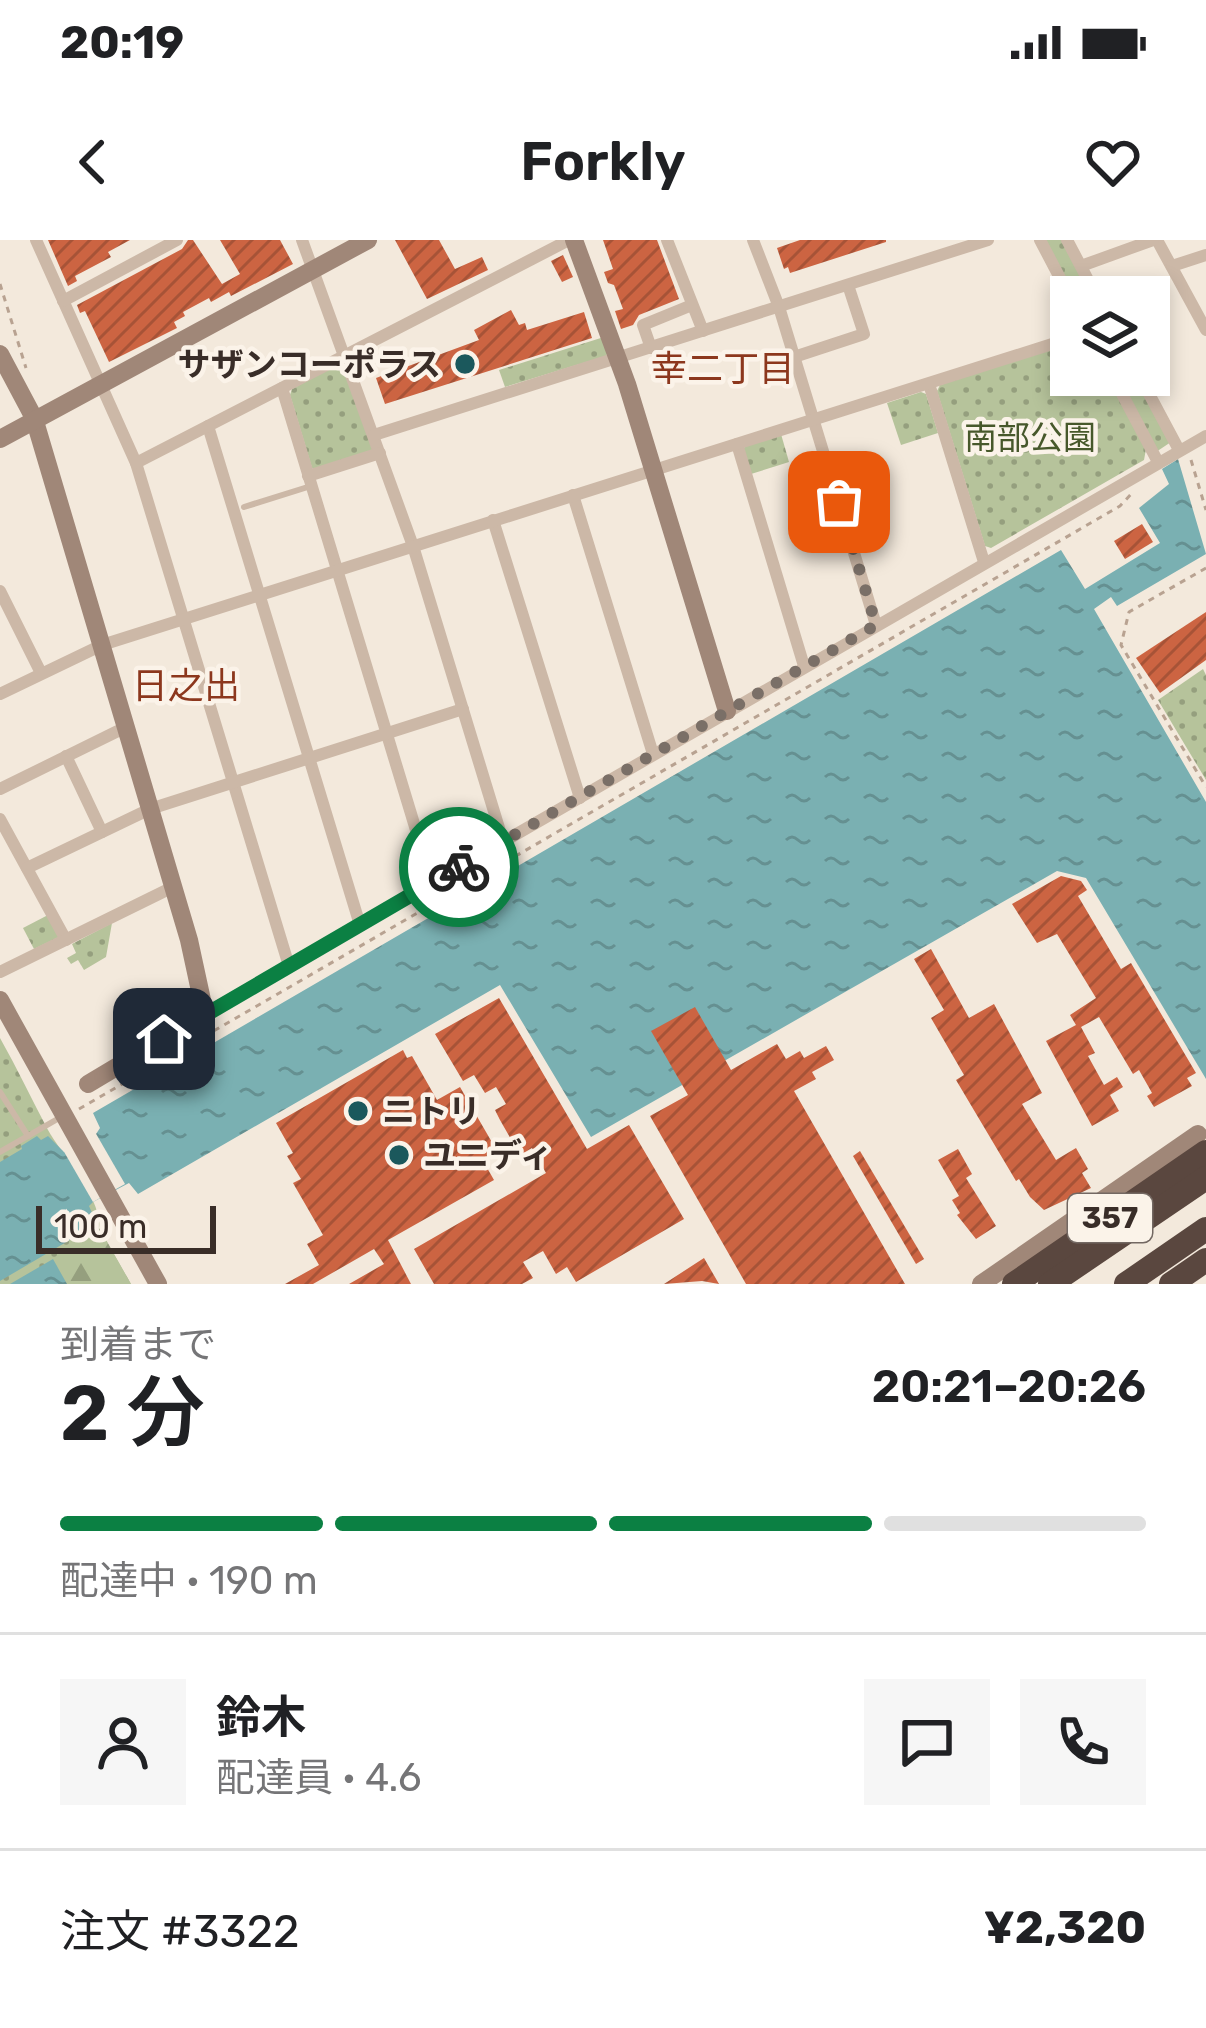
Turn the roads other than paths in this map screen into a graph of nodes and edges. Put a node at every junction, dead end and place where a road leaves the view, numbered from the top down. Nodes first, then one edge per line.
1 (36, 240) edge
2 (177, 240) edge
3 (302, 240) edge
4 (368, 240) edge
5 (572, 240) edge
6 (667, 240) edge
7 (753, 240) edge
8 (988, 240) edge
9 (1040, 240) edge
10 (1066, 240) edge
11 (1155, 240) edge
12 (1206, 255) edge
13 (1081, 266) junction
14 (1172, 266) junction
15 (314, 269) junction
16 (1059, 276) edge
17 (1086, 276) edge
18 (848, 285) junction
19 (63, 301) junction
20 (692, 305) junction
21 (779, 307) junction
22 (1206, 331) edge
23 (703, 332) junction
24 (1050, 345) edge
25 (651, 348) junction
26 (0, 354) edge
27 (346, 355) junction
28 (618, 357) junction
29 (794, 357) junction
30 (100, 383) junction
31 (929, 384) junction
32 (282, 388) junction
33 (1123, 396) edge
34 (1152, 396) edge
35 (34, 418) junction
36 (814, 420) junction
37 (208, 426) junction
38 (374, 435) junction
39 (1206, 436) edge
40 (0, 439) edge
41 (737, 444) junction
42 (1183, 448) junction
43 (380, 453) junction
44 (1158, 462) junction
45 (136, 464) junction
46 (653, 470) junction
47 (310, 481) junction
48 (573, 495) junction
49 (244, 507) dead end
50 (493, 520) junction
51 (413, 546) junction
52 (984, 562) junction
53 (337, 571) junction
54 (0, 591) edge
55 (260, 595) junction
56 (184, 620) junction
57 (876, 625) junction
58 (102, 645) junction
59 (805, 666) junction
60 (41, 673) junction
61 (0, 694) edge
62 (463, 709) junction
63 (727, 711) junction
64 (126, 727) junction
65 (386, 734) junction
66 (653, 754) junction
67 (66, 756) junction
68 (310, 758) junction
69 (233, 782) junction
70 (0, 789) edge
71 (580, 798) junction
72 (150, 809) junction
73 (0, 820) edge
74 (102, 832) junction
75 (503, 842) junction
76 (27, 868) junction
77 (432, 883) junction
78 (173, 887) junction
79 (360, 925) junction
80 (66, 940) junction
81 (289, 966) junction
82 (0, 972) edge
83 (0, 1000) edge
84 (205, 1014) junction
85 (88, 1084) dead end
86 (0, 1092) edge
87 (72, 1112) junction
88 (28, 1136) junction
89 (1204, 1141) edge
90 (0, 1152) edge
91 (1206, 1178) edge
92 (1206, 1229) edge
93 (1206, 1260) edge
94 (158, 1284) edge
95 (981, 1284) edge
96 (1014, 1284) edge
97 (1050, 1284) edge
98 (1126, 1284) edge
99 (1171, 1284) edge

1 - 19 street
2 - 19 street
3 - 15 street
4 - 15 street
5 - 27 street
5 - 28 street
6 - 20 street
7 - 21 street
8 - 18 street
9 - 16 street
10 - 13 street
11 - 13 street
11 - 14 street
12 - 14 street
13 - 17 street
14 - 22 street
15 - 27 street
15 - 30 street
18 - 21 street
18 - 29 street
19 - 30 street
20 - 23 street
20 - 25 street
21 - 23 street
21 - 29 street
23 - 25 street
24 - 31 street
25 - 28 street
26 - 35 street
27 - 32 street
27 - 38 street
28 - 38 street
28 - 46 street
29 - 36 street
30 - 35 street
30 - 45 street
31 - 36 street
31 - 52 street
32 - 37 street
32 - 47 street
33 - 44 street
34 - 42 street
35 - 40 street
35 - 58 street
36 - 41 street
36 - 57 street
37 - 45 street
37 - 55 street
38 - 43 street
39 - 42 street
41 - 46 street
41 - 59 street
42 - 44 street
43 - 47 street
43 - 51 street
44 - 52 street
45 - 56 street
46 - 48 street
46 - 63 street
47 - 49 lane
47 - 53 street
48 - 50 street
48 - 66 street
50 - 51 street
50 - 71 street
51 - 53 street
51 - 62 street
52 - 57 street
53 - 55 street
53 - 65 street
54 - 60 street
55 - 56 street
55 - 68 street
56 - 58 street
56 - 69 street
57 - 59 street
58 - 60 street
58 - 64 street
59 - 63 street
60 - 61 street
62 - 65 street
62 - 75 street
63 - 66 street
64 - 67 street
64 - 72 street
65 - 68 street
65 - 77 street
66 - 71 street
67 - 70 street
67 - 74 street
68 - 69 street
68 - 79 street
69 - 72 street
69 - 81 street
71 - 75 street
72 - 74 street
72 - 78 street
73 - 76 street
74 - 76 street
75 - 77 street
76 - 80 street
77 - 79 street
78 - 80 street
78 - 84 street
79 - 81 street
80 - 82 street
81 - 84 street
83 - 87 street
84 - 85 street
86 - 88 lane
87 - 88 lane
87 - 94 street
88 - 90 lane
89 - 95 street
89 - 96 highway, 357
91 - 97 highway, 357
92 - 98 highway
93 - 99 highway

